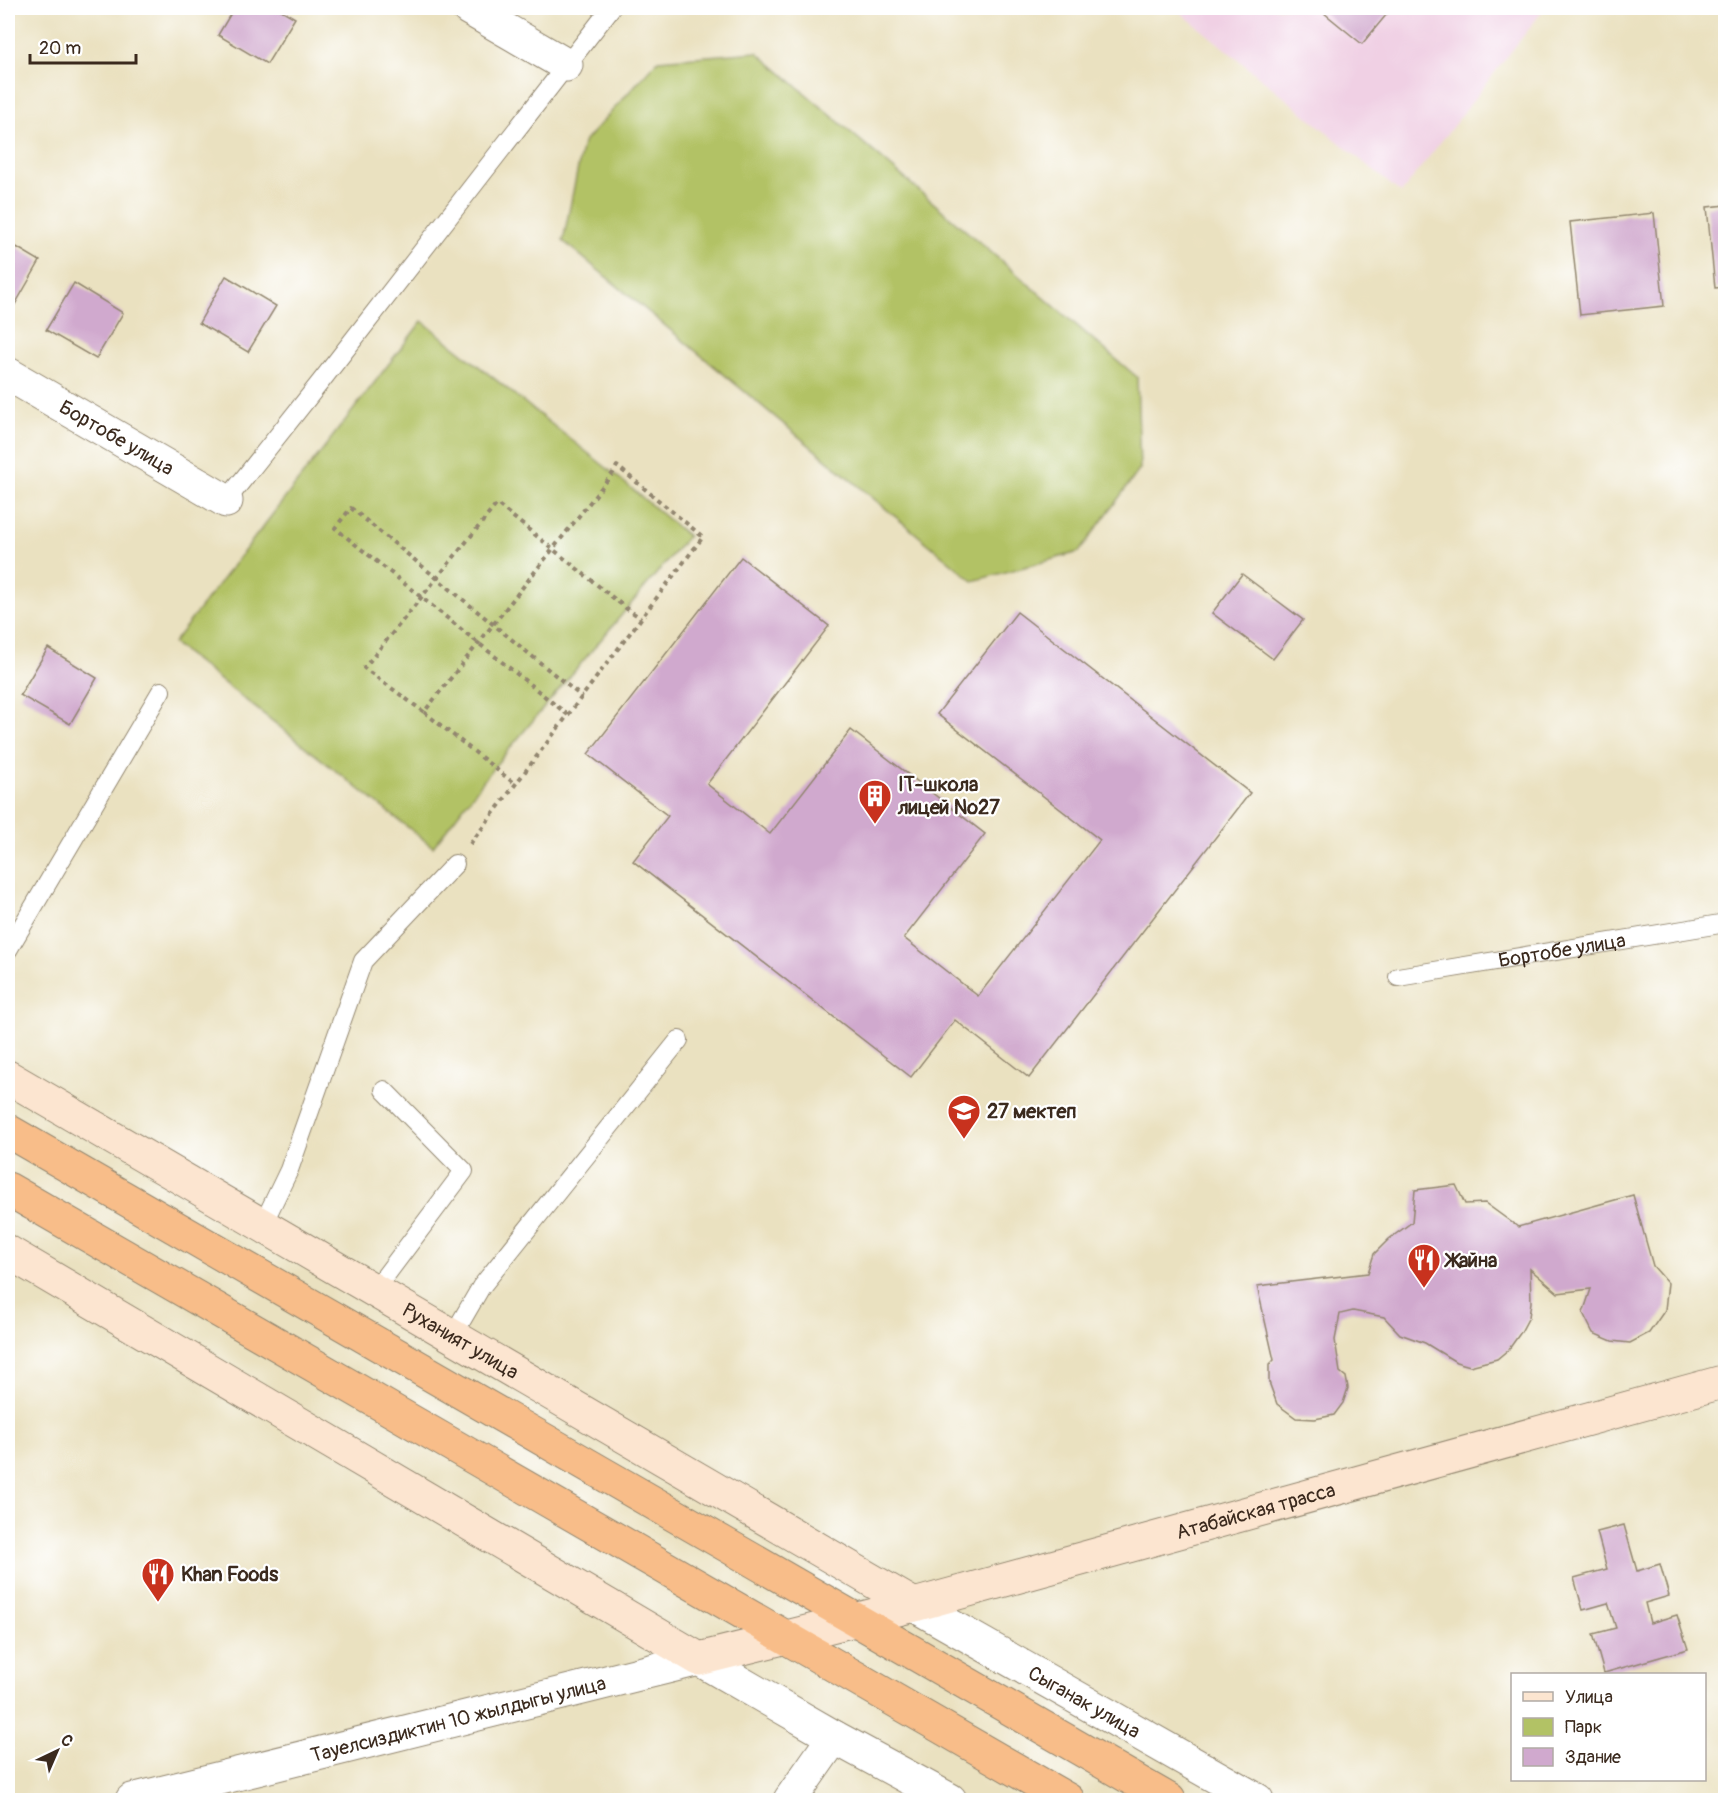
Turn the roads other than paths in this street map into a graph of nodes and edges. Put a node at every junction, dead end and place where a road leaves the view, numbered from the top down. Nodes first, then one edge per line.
1 (468, 8) edge
2 (611, 8) edge
3 (566, 65) junction
4 (8, 374) edge
5 (226, 501) joint
6 (161, 691) dead end
7 (455, 864) road end
8 (1725, 923) edge
9 (8, 950) edge
10 (1398, 977) dead end
11 (679, 1040) dead end
12 (8, 1077) edge
13 (384, 1090) dead end
14 (8, 1131) edge
15 (8, 1189) edge
16 (262, 1226) junction
17 (8, 1252) edge
18 (374, 1291) junction
19 (452, 1337) junction
20 (1725, 1382) edge
21 (914, 1605) junction
22 (855, 1620) junction
23 (785, 1638) junction
24 (699, 1659) junction
25 (834, 1737) junction
26 (132, 1800) edge
27 (790, 1800) edge
28 (950, 1800) edge
29 (1068, 1800) edge
30 (1169, 1800) edge
31 (1257, 1800) edge

1 - 3 street
2 - 3 lane
3 - 5 lane
4 - 5 street, Бортобе улица
6 - 9 lane
7 - 16 lane
8 - 10 lane, Бортобе улица
11 - 19 lane
12 - 16 main road, Руханият улица
13 - 18 lane
14 - 22 highway
15 - 23 highway
16 - 18 main road, Руханият улица
17 - 24 main road
18 - 19 main road, Руханият улица
19 - 21 main road, Руханият улица
20 - 21 main road, Атабайская трасса
21 - 22 main road, Атабайская трасса
21 - 31 street, Сыганак улица
22 - 23 main road, Атабайская трасса
22 - 30 highway
23 - 24 main road, Тауелсиздиктин 10 жылдыгы улица
23 - 29 highway
24 - 25 street
24 - 26 street, Тауелсиздиктин 10 жылдыгы улица
25 - 27 street
25 - 28 street

